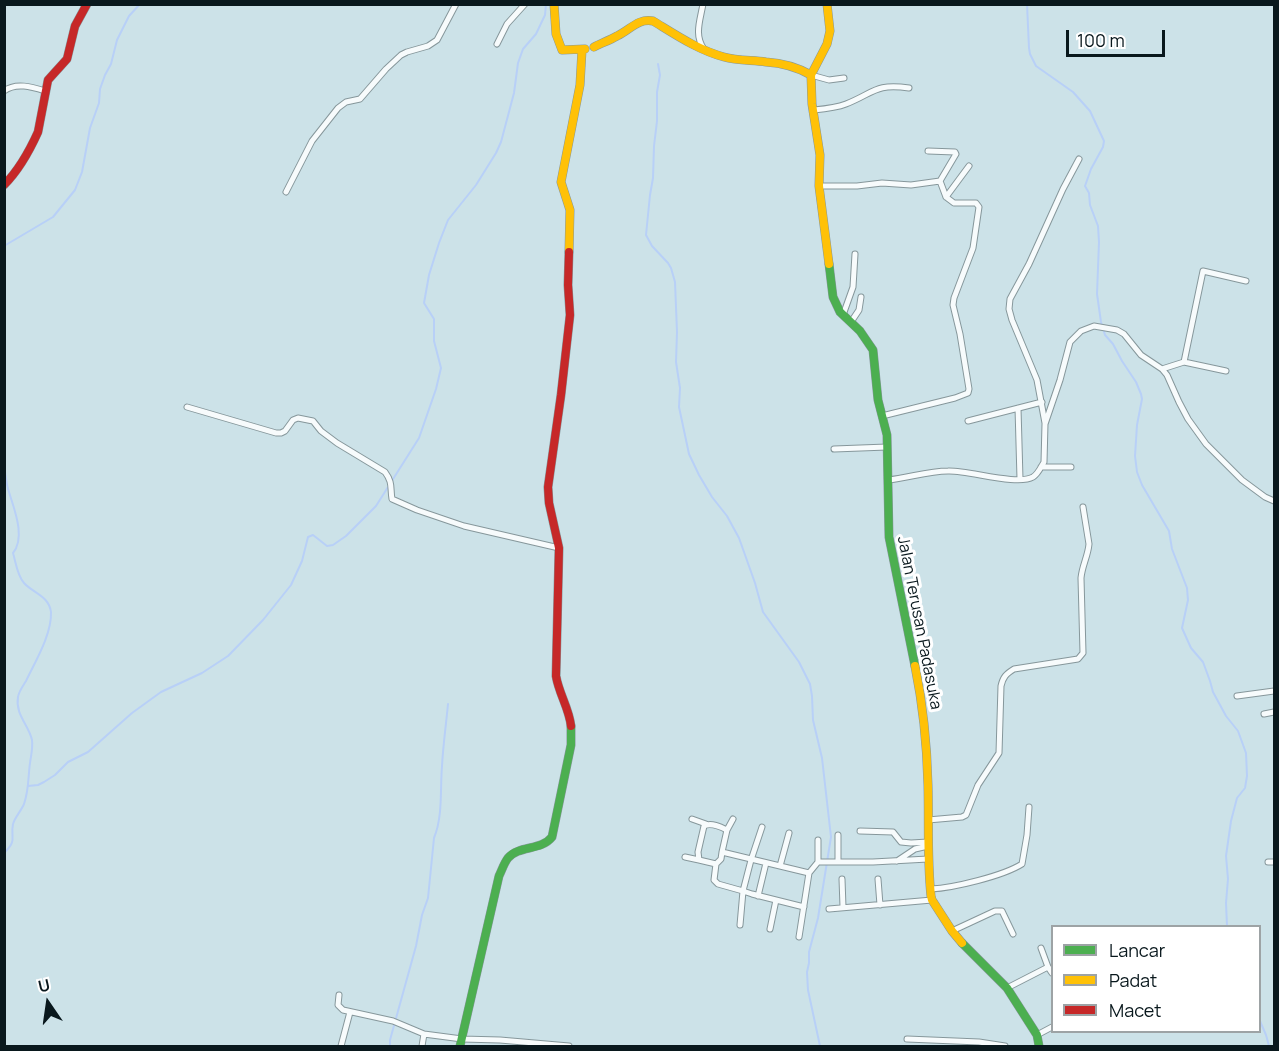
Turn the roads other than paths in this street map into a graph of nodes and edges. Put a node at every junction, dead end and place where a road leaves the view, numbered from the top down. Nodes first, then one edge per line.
1 (87, 4) edge
2 (456, 4) edge
3 (525, 4) edge
4 (554, 4) edge
5 (703, 4) edge
6 (827, 4) edge
7 (497, 44) dead end
8 (589, 48) junction
9 (705, 50) junction
10 (811, 75) junction
11 (844, 78) dead end
12 (909, 88) dead end
13 (4, 91) edge
14 (45, 91) junction
15 (813, 110) junction
16 (928, 151) dead end
17 (1078, 159) dead end
18 (969, 166) dead end
19 (940, 181) junction
20 (4, 184) edge
21 (819, 186) junction
22 (286, 192) dead end
23 (946, 197) junction
24 (855, 255) dead end
25 (1246, 281) dead end
26 (861, 297) dead end
27 (843, 315) junction
28 (851, 322) junction
29 (1184, 362) junction
30 (1162, 369) junction
31 (1226, 371) dead end
32 (1042, 402) junction
33 (187, 407) dead end
34 (1018, 408) junction
35 (882, 416) junction
36 (968, 421) dead end
37 (1045, 424) junction
38 (887, 447) junction
39 (834, 449) dead end
40 (1041, 467) junction
41 (1071, 467) dead end
42 (1020, 479) junction
43 (888, 480) junction
44 (1275, 501) edge
45 (1083, 507) dead end
46 (559, 548) junction
47 (1275, 691) edge
48 (1237, 696) dead end
49 (1275, 712) edge
50 (1264, 714) dead end
51 (1029, 807) dead end
52 (692, 819) dead end
53 (733, 819) dead end
54 (928, 820) junction
55 (706, 824) junction
56 (762, 827) dead end
57 (727, 830) junction
58 (860, 831) dead end
59 (789, 833) dead end
60 (838, 835) dead end
61 (818, 840) dead end
62 (928, 844) junction
63 (722, 852) junction
64 (685, 857) dead end
65 (928, 859) junction
66 (699, 860) junction
67 (751, 860) junction
68 (838, 861) junction
69 (897, 861) junction
70 (818, 862) junction
71 (766, 863) junction
72 (716, 864) junction
73 (780, 866) junction
74 (809, 873) junction
75 (842, 879) dead end
76 (878, 879) dead end
77 (931, 889) junction
78 (743, 891) junction
79 (758, 896) junction
80 (776, 900) junction
81 (932, 900) junction
82 (880, 904) junction
83 (804, 907) junction
84 (843, 908) junction
85 (830, 909) dead end
86 (740, 925) dead end
87 (770, 929) dead end
88 (952, 931) junction
89 (1013, 934) dead end
90 (799, 937) dead end
91 (1041, 948) dead end
92 (1047, 967) junction
93 (1051, 971) edge
94 (1007, 988) junction
95 (339, 995) dead end
96 (350, 1012) junction
97 (1051, 1028) edge
98 (424, 1034) junction
99 (1037, 1035) junction
100 (907, 1039) dead end
101 (461, 1043) edge
102 (929, 1043) edge
103 (978, 1044) edge
104 (340, 1047) edge
105 (422, 1047) edge
106 (569, 1047) edge
107 (1005, 1047) edge
108 (1039, 1047) edge

1 - 14 street
2 - 22 street
3 - 7 street
4 - 8 street
5 - 9 street
6 - 10 street
8 - 9 street
8 - 46 street
9 - 10 street
10 - 11 street
10 - 15 street, Jalan Terusan Padasuka
12 - 15 street
13 - 14 street
14 - 20 street
15 - 21 street, Jalan Terusan Padasuka
16 - 19 street
17 - 32 street
18 - 23 street
19 - 21 street
19 - 23 street
21 - 27 street, Jalan Terusan Padasuka
23 - 35 street
24 - 27 street
25 - 29 street
26 - 28 street
27 - 28 street, Jalan Terusan Padasuka
28 - 35 street, Jalan Terusan Padasuka
29 - 30 street
29 - 31 street
30 - 37 street
30 - 44 street
32 - 34 street
32 - 37 street
33 - 46 street
34 - 36 street
34 - 42 street
35 - 38 street, Jalan Terusan Padasuka
37 - 40 street
38 - 39 street
38 - 43 street, Jalan Terusan Padasuka
40 - 41 street
40 - 42 street
42 - 43 street
43 - 54 street, Jalan Terusan Padasuka
45 - 54 street
46 - 101 street
47 - 48 street
49 - 50 street
51 - 77 street
52 - 55 street
53 - 57 street
54 - 62 street, Jalan Terusan Padasuka
55 - 57 street
55 - 66 street
56 - 67 street
57 - 63 street
58 - 62 street
59 - 73 street
60 - 68 street
61 - 70 street
62 - 65 street, Jalan Terusan Padasuka
62 - 69 street
63 - 67 street
63 - 72 street
64 - 66 street
65 - 69 street
65 - 77 street, Jalan Terusan Padasuka
66 - 72 street
67 - 71 street
67 - 78 street
68 - 69 street
68 - 70 street
70 - 74 street
71 - 73 street
71 - 79 street
72 - 78 street
73 - 74 street
74 - 83 street
75 - 84 street
76 - 82 street
77 - 81 street, Jalan Terusan Padasuka
78 - 79 street
78 - 86 street
79 - 80 street
80 - 83 street
80 - 87 street
81 - 82 street
81 - 88 street, Jalan Terusan Padasuka
82 - 84 street
83 - 90 street
84 - 85 street
88 - 89 street
88 - 94 street, Jalan Terusan Padasuka
91 - 92 street
92 - 93 street
92 - 94 street
94 - 99 street, Jalan Terusan Padasuka
95 - 96 street
96 - 98 street
96 - 104 street
97 - 99 street
98 - 101 street
98 - 105 street
99 - 108 street, Jalan Terusan Padasuka
100 - 102 street
101 - 106 street
102 - 103 street
103 - 107 street

